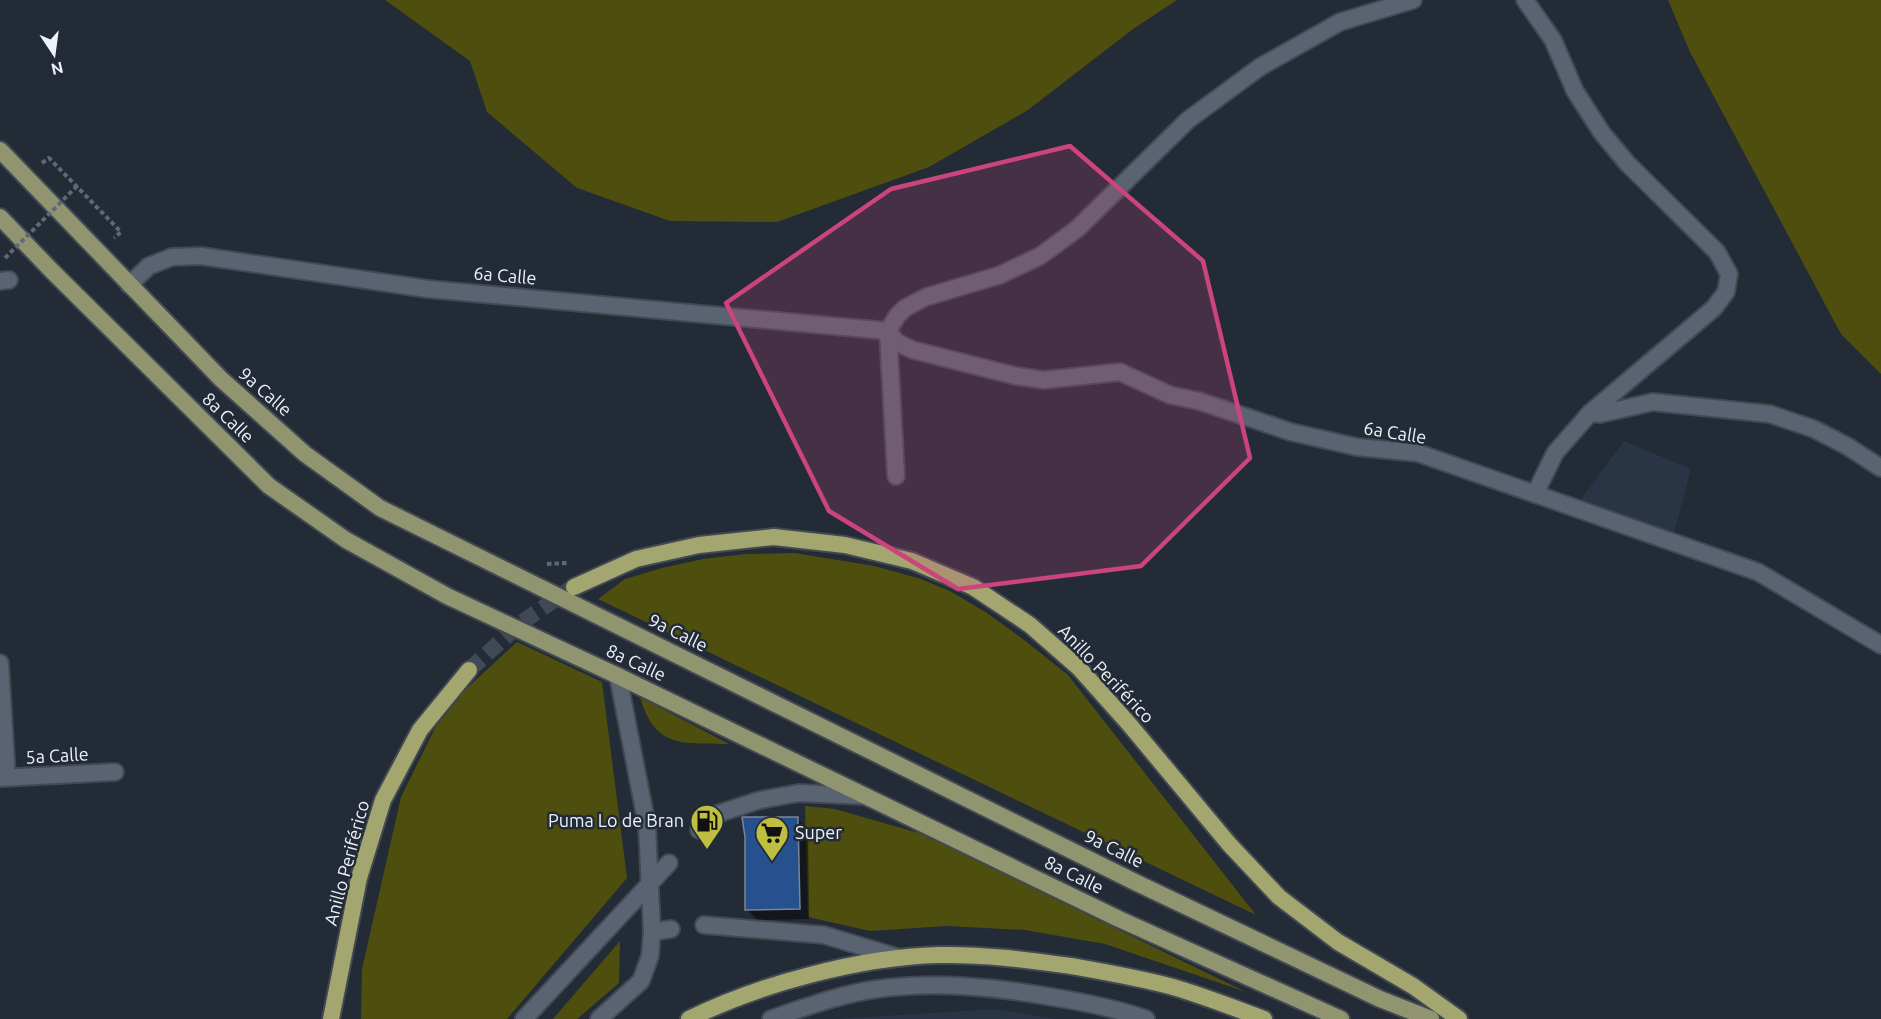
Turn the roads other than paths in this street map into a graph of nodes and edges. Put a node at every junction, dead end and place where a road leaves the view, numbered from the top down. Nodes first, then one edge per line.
1 (1413, 0) edge
2 (1525, 0) edge
3 (0, 150) edge
4 (0, 217) edge
5 (129, 285) junction
6 (888, 331) junction
7 (1590, 413) junction
8 (1881, 468) edge
9 (896, 476) dead end
10 (1535, 494) junction
11 (574, 587) tunnel mouth
12 (1881, 645) edge
13 (0, 663) edge
14 (469, 670) tunnel mouth
15 (618, 676) junction
16 (116, 772) dead end
17 (3, 778) edge
18 (866, 796) junction
19 (699, 830) dead end
20 (669, 863) dead end
21 (649, 884) junction
22 (704, 924) dead end
23 (671, 929) dead end
24 (652, 932) junction
25 (901, 958) junction
26 (339, 975) junction
27 (331, 1019) edge
28 (340, 1019) edge
29 (524, 1019) edge
30 (599, 1019) edge
31 (689, 1019) edge
32 (771, 1019) edge
33 (1146, 1019) edge
34 (1264, 1019) edge
35 (1341, 1019) edge
36 (1431, 1019) edge
37 (1460, 1019) edge

1 - 6 street
2 - 7 street
3 - 5 main road, 9a Calle
4 - 15 main road, 8a Calle
5 - 6 street, 6a Calle
5 - 36 main road, 9a Calle
6 - 9 street
6 - 10 street, 6a Calle
7 - 8 street
7 - 10 street
10 - 12 street, 6a Calle
11 - 37 highway, Anillo Periférico
13 - 17 street
14 - 26 highway, Anillo Periférico
15 - 18 main road, 8a Calle
15 - 21 street
16 - 17 street, 5a Calle
18 - 19 street
18 - 35 main road, 8a Calle
20 - 21 street
21 - 24 street
21 - 29 street
22 - 25 street
23 - 24 street
24 - 30 street
25 - 31 highway
25 - 34 highway
26 - 27 highway, Anillo Periférico
26 - 28 highway
32 - 33 street

